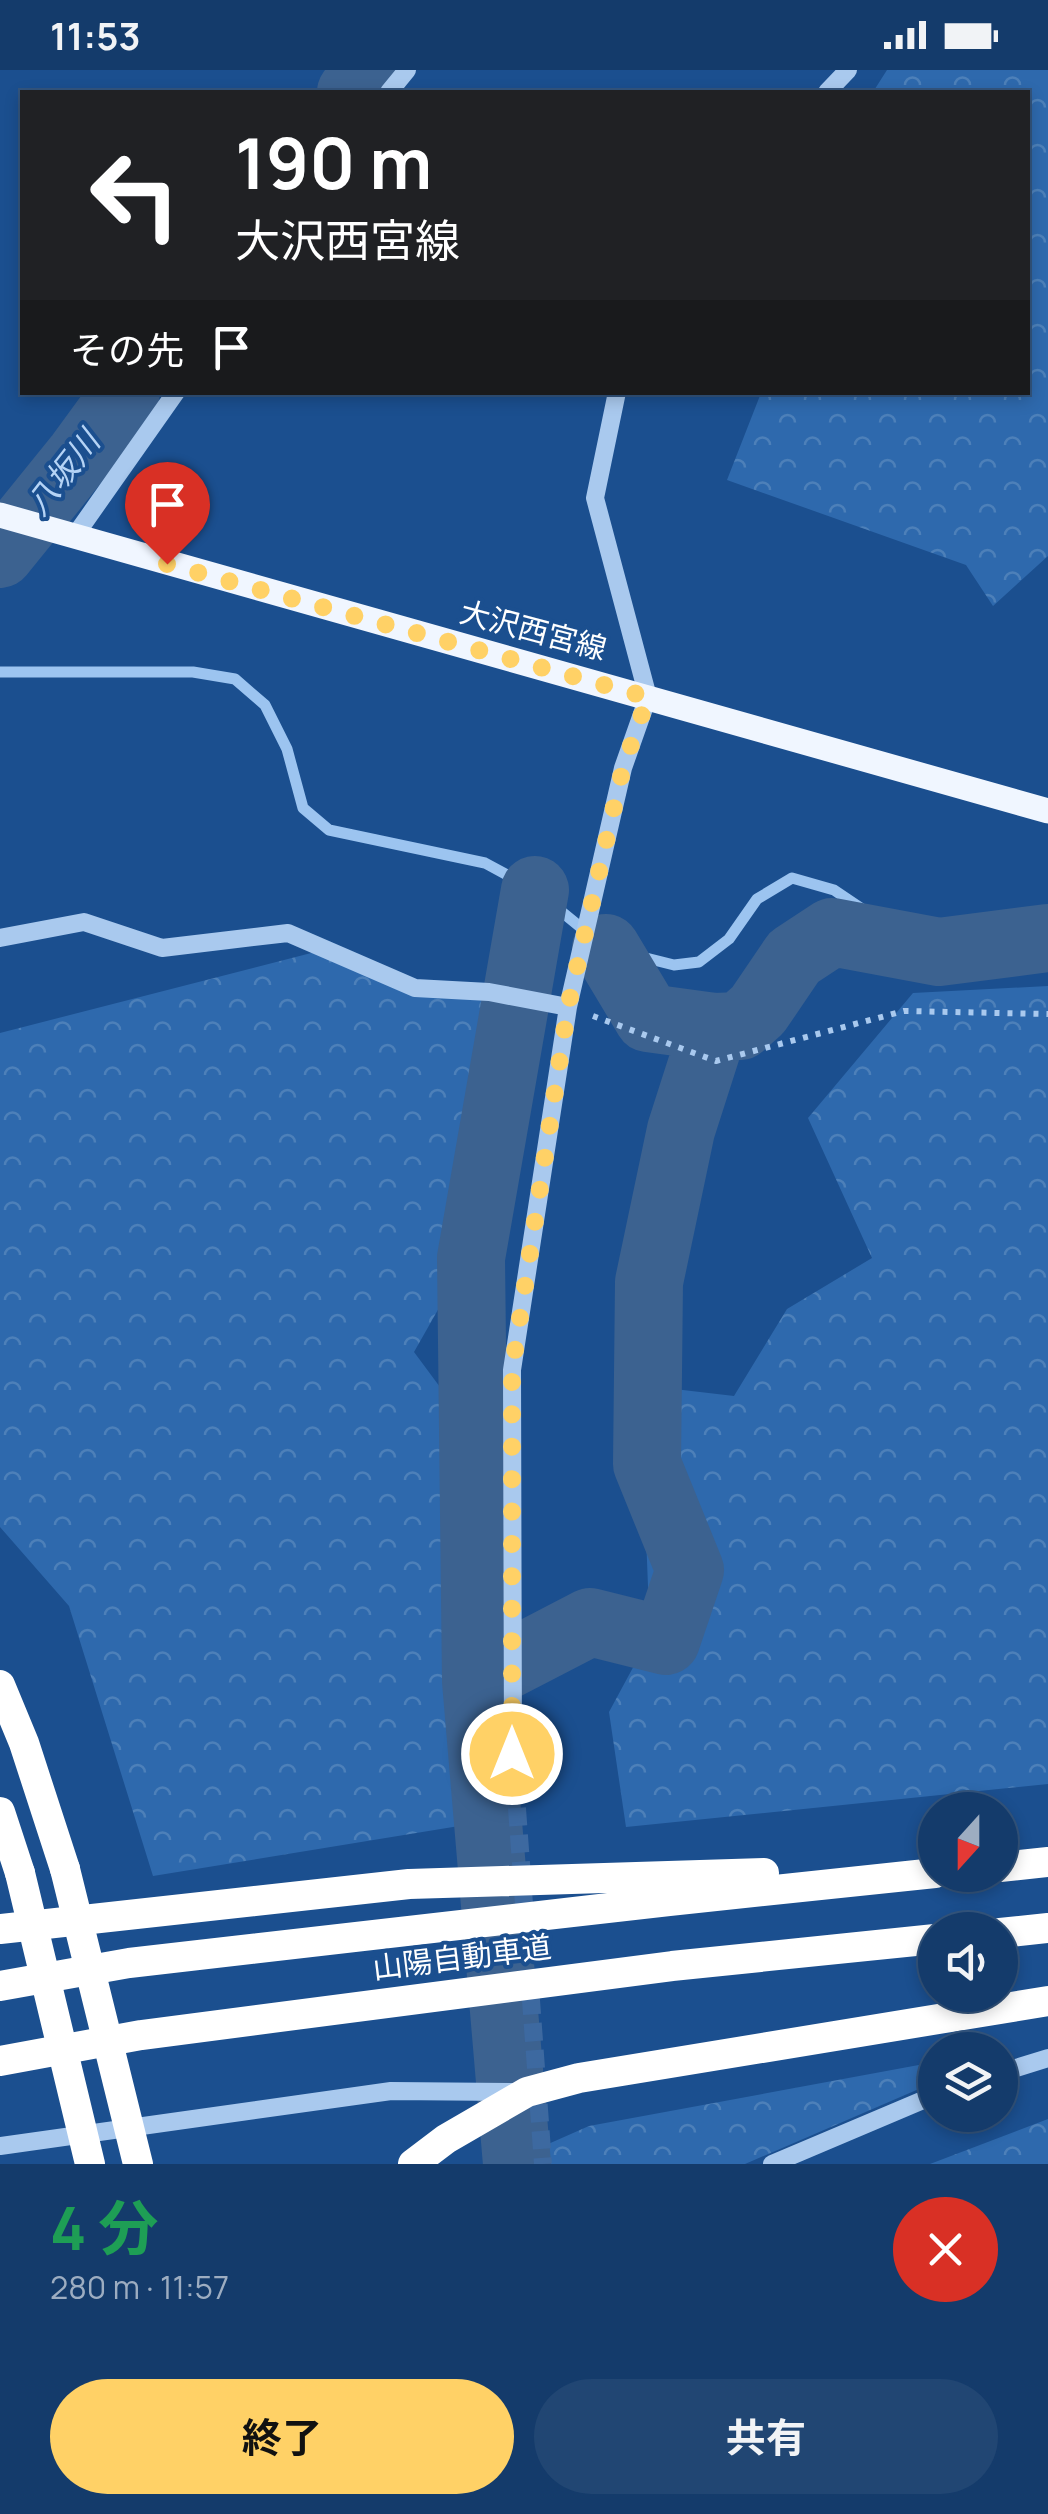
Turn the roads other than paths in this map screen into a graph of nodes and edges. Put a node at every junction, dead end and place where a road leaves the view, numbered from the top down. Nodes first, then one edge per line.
1 (407, 70) edge
2 (848, 70) edge
3 (391, 90) edge
4 (829, 90) edge
5 (174, 395) edge
6 (616, 395) edge
7 (0, 515) edge
8 (65, 534) junction
9 (648, 697) junction
10 (1048, 810) edge
11 (0, 938) edge
12 (568, 1007) junction
13 (0, 1685) edge
14 (512, 1754) tunnel mouth
15 (0, 1812) edge
16 (918, 1870) edge
17 (918, 1872) edge
18 (1048, 1928) edge
19 (0, 1929) edge
20 (1018, 1931) edge
21 (918, 1942) edge
22 (0, 1986) edge
23 (1048, 2002) edge
24 (1048, 2058) edge
25 (0, 2061) edge
26 (1018, 2067) edge
27 (527, 2092) junction
28 (918, 2102) edge
29 (0, 2146) edge
30 (90, 2164) edge
31 (138, 2164) edge
32 (413, 2164) edge
33 (772, 2164) edge

1 - 3 street
2 - 4 street
5 - 8 street
6 - 9 street
7 - 8 main road, 大沢西宮線
8 - 9 main road, 大沢西宮線
9 - 10 main road, 大沢西宮線
9 - 12 street
11 - 12 street
12 - 14 street
13 - 31 highway, bridge
15 - 30 highway, bridge
16 - 19 highway
17 - 22 highway, 山陽自動車道
18 - 20 highway
21 - 25 highway, 山陽自動車道
23 - 27 highway
24 - 26 street
27 - 29 street
27 - 32 highway
28 - 33 street

